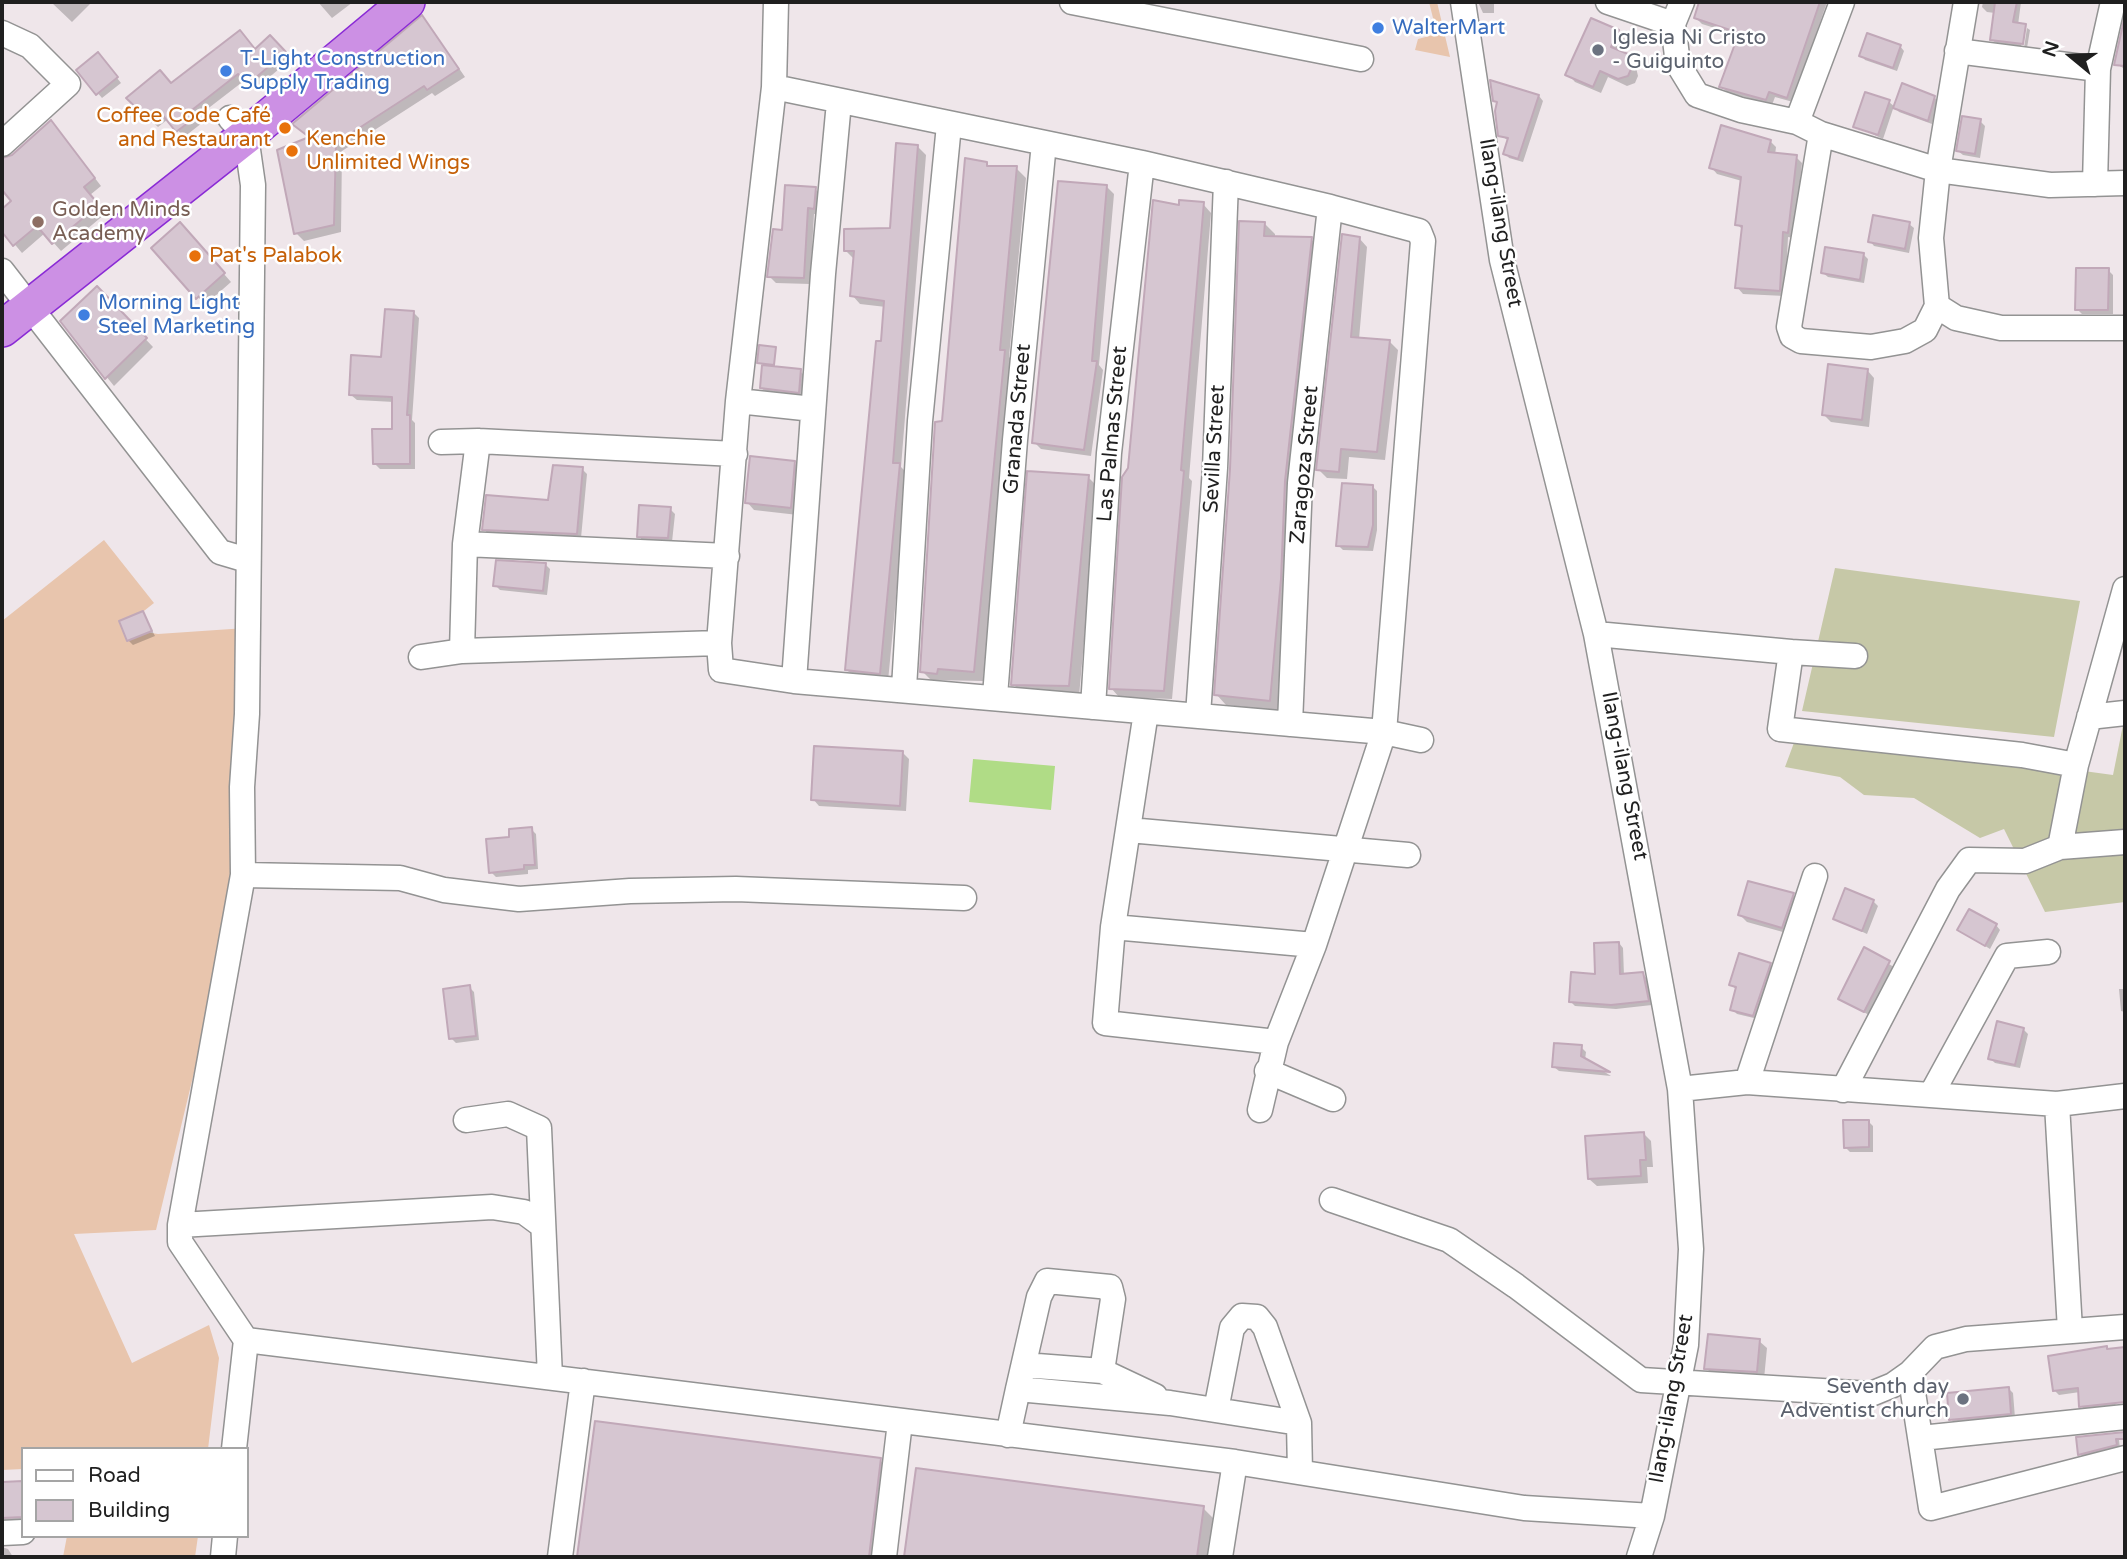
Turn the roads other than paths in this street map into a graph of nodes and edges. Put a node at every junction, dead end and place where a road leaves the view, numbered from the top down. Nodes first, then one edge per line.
1 (378, 2) edge
2 (407, 2) edge
3 (776, 2) edge
4 (1072, 2) edge
5 (1463, 2) edge
6 (1608, 2) edge
7 (1842, 2) edge
8 (1966, 2) edge
9 (2116, 7) edge
10 (1677, 13) edge
11 (2, 33) edge
12 (1958, 51) junction
13 (1361, 59) dead end
14 (2098, 69) junction
15 (774, 87) junction
16 (839, 102) junction
17 (1797, 122) junction
18 (949, 125) junction
19 (238, 127) junction
20 (1821, 134) junction
21 (1044, 143) junction
22 (2, 144) edge
23 (1142, 163) junction
24 (1938, 170) junction
25 (1226, 182) junction
26 (2125, 183) edge
27 (2095, 184) junction
28 (1330, 206) junction
29 (13, 293) edge
30 (1937, 306) junction
31 (2125, 328) edge
32 (2, 329) edge
33 (738, 401) junction
34 (813, 409) junction
35 (478, 440) junction
36 (441, 442) dead end
37 (735, 454) junction
38 (466, 544) junction
39 (727, 556) junction
40 (247, 560) junction
41 (2125, 589) edge
42 (1596, 634) junction
43 (719, 643) junction
44 (463, 651) junction
45 (1791, 652) junction
46 (1855, 656) dead end
47 (421, 657) dead end
48 (794, 681) junction
49 (904, 688) junction
50 (995, 696) junction
51 (1093, 707) junction
52 (1146, 712) junction
53 (2125, 713) edge
54 (1198, 715) junction
55 (2089, 717) junction
56 (1290, 724) junction
57 (1384, 732) junction
58 (1421, 740) dead end
59 (2076, 765) junction
60 (1129, 830) junction
61 (2125, 842) edge
62 (2060, 847) junction
63 (1346, 850) junction
64 (1408, 856) dead end
65 (243, 875) junction
66 (1815, 876) dead end
67 (964, 898) dead end
68 (1113, 927) junction
69 (1314, 945) junction
70 (2048, 952) dead end
71 (1276, 1042) junction
72 (1268, 1070) junction
73 (1747, 1082) junction
74 (1681, 1089) junction
75 (1843, 1090) junction
76 (1932, 1093) junction
77 (2125, 1096) edge
78 (1334, 1099) dead end
79 (2057, 1104) junction
80 (1260, 1110) dead end
81 (466, 1120) dead end
82 (1332, 1200) dead end
83 (180, 1225) junction
84 (543, 1226) junction
85 (2125, 1327) edge
86 (2070, 1330) junction
87 (246, 1340) junction
88 (1024, 1365) junction
89 (1102, 1371) junction
90 (1910, 1373) junction
91 (550, 1377) junction
92 (583, 1381) junction
93 (1680, 1381) junction
94 (1018, 1389) junction
95 (1170, 1403) junction
96 (1216, 1410) junction
97 (2125, 1417) edge
98 (901, 1422) junction
99 (1299, 1423) junction
100 (1008, 1435) junction
101 (1921, 1438) junction
102 (234, 1447) edge
103 (2125, 1458) edge
104 (1235, 1462) junction
105 (1300, 1472) junction
106 (1652, 1516) junction
107 (21, 1532) edge
108 (2, 1533) edge
109 (225, 1538) edge
110 (223, 1557) edge
111 (560, 1557) edge
112 (884, 1557) edge
113 (1220, 1557) edge
114 (1639, 1557) edge

1 - 19 highway
2 - 19 highway
3 - 15 street
4 - 13 street
5 - 42 street, Ilang-ilang Street
6 - 10 street
7 - 17 street
8 - 12 street
9 - 14 street
10 - 17 street
11 - 22 street
12 - 14 street
12 - 24 street
14 - 27 street
15 - 16 street
15 - 33 street
16 - 18 street
16 - 34 street
17 - 20 street
18 - 21 street
18 - 49 street
19 - 29 highway
19 - 40 street
20 - 24 street
20 - 30 street
21 - 23 street
21 - 50 street, Granada Street
23 - 25 street
23 - 51 street, Las Palmas Street
24 - 27 street
24 - 30 street
25 - 28 street
25 - 54 street, Sevilla Street
26 - 27 street
28 - 56 street, Zaragoza Street
28 - 57 street
29 - 32 highway
29 - 40 street
30 - 31 street
33 - 34 street
33 - 37 street
34 - 48 street
35 - 36 street
35 - 37 street
35 - 38 street
37 - 39 street
38 - 39 street
38 - 44 street
39 - 43 street
40 - 65 street
41 - 55 street
42 - 45 street
42 - 74 street, Ilang-ilang Street
43 - 44 street
43 - 48 street
44 - 47 street
45 - 46 street
45 - 59 street
48 - 49 street
49 - 50 street
50 - 51 street
51 - 52 street
52 - 54 street
52 - 60 street
53 - 55 street
54 - 56 street
55 - 59 street
56 - 57 street
57 - 58 street
57 - 63 street
59 - 62 street
60 - 63 street
60 - 68 street
61 - 62 street
62 - 75 street
63 - 64 street
63 - 69 street
65 - 67 street
65 - 83 street
66 - 73 street
68 - 69 street
68 - 71 street
69 - 71 street
70 - 76 street
71 - 72 street
72 - 78 street
72 - 80 street
73 - 74 street
73 - 75 street
74 - 93 street, Ilang-ilang Street
75 - 76 street
76 - 79 street
77 - 79 street
79 - 86 street
81 - 84 street
82 - 93 street
83 - 84 street
83 - 87 street
84 - 91 street
85 - 86 street
86 - 90 street
87 - 91 street
87 - 102 street
88 - 89 street
88 - 89 street
88 - 94 street
89 - 95 street
90 - 93 street
90 - 101 street
91 - 92 street
92 - 98 street
92 - 111 street
93 - 106 street, Ilang-ilang Street
94 - 95 street
94 - 100 street
95 - 96 street
96 - 99 street
96 - 99 street
97 - 101 street
98 - 100 street
98 - 112 street
99 - 105 street
100 - 104 street
101 - 103 street
104 - 105 street
104 - 113 street
105 - 106 street
106 - 114 street, Ilang-ilang Street
107 - 108 street
109 - 110 street

